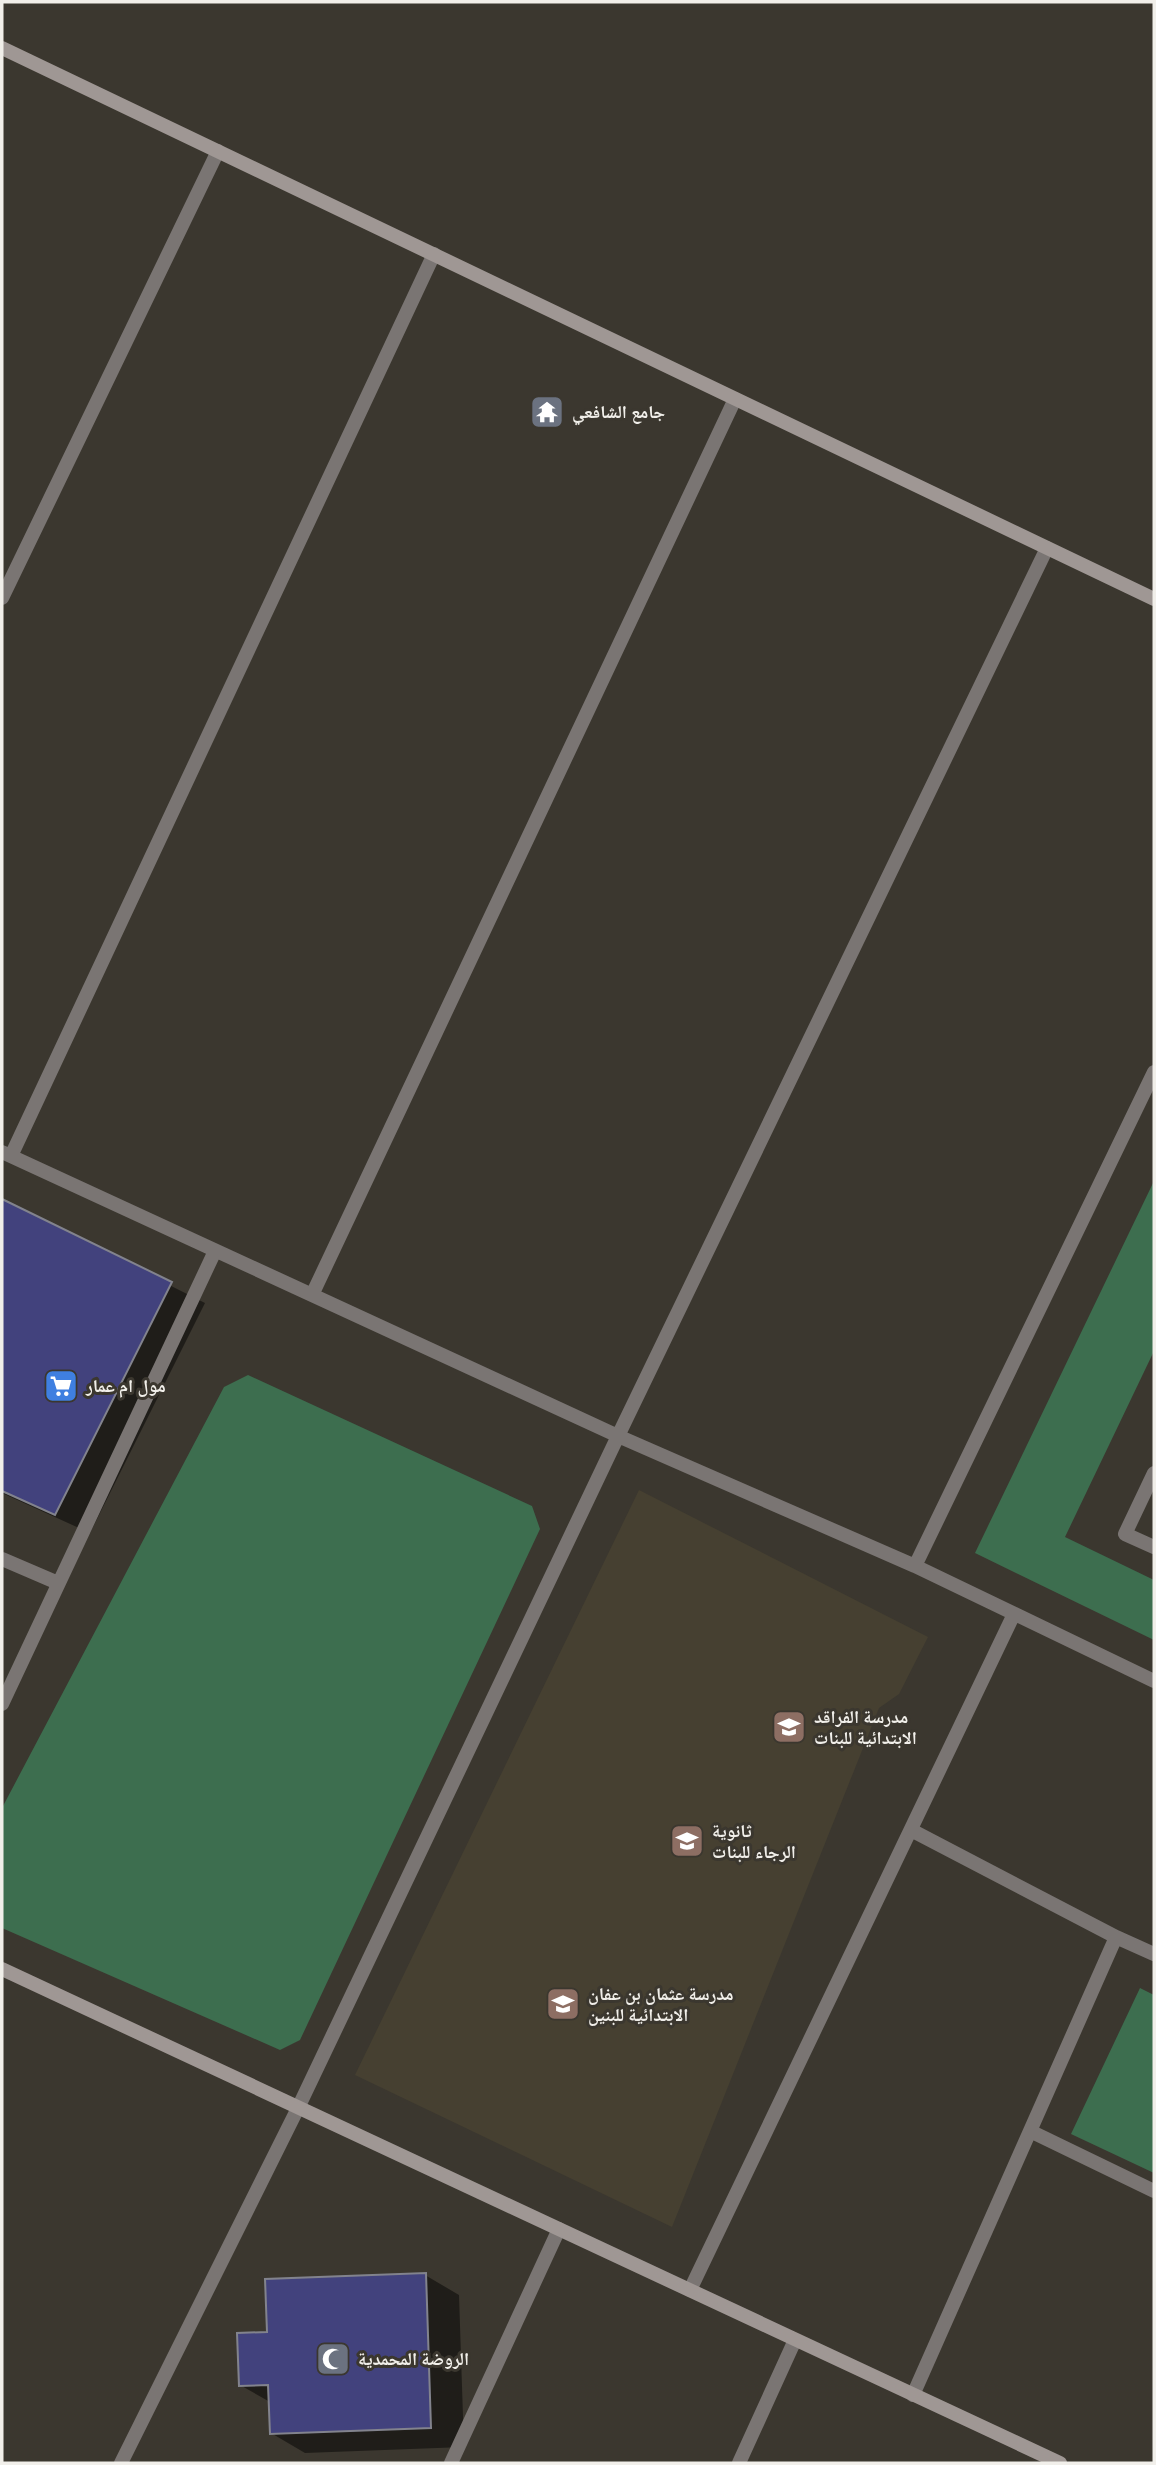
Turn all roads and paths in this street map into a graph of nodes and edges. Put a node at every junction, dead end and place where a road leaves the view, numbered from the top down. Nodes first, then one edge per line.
1 (2, 48) edge
2 (218, 151) junction
3 (434, 254) junction
4 (735, 398) junction
5 (1047, 548) junction
6 (2, 598) edge
7 (1154, 599) edge
8 (1154, 1072) edge
9 (6, 1154) edge
10 (215, 1251) junction
11 (312, 1295) junction
12 (618, 1436) junction
13 (1154, 1473) edge
14 (1154, 1547) edge
15 (2, 1559) edge
16 (915, 1566) junction
17 (58, 1583) junction
18 (1014, 1614) junction
19 (1154, 1681) edge
20 (2, 1704) edge
21 (911, 1830) junction
22 (1116, 1937) junction
23 (1154, 1954) edge
24 (3, 1972) edge
25 (298, 2108) junction
26 (1030, 2131) junction
27 (1154, 2190) edge
28 (559, 2229) junction
29 (690, 2290) junction
30 (795, 2340) junction
31 (913, 2395) junction
32 (121, 2463) edge
33 (451, 2463) edge
34 (739, 2463) edge
35 (1060, 2463) edge

1 - 2 street
2 - 3 street
2 - 6 street
3 - 4 street
3 - 9 street
4 - 5 street
4 - 11 street
5 - 7 street
5 - 12 street
8 - 16 street
9 - 10 street
10 - 11 street
10 - 17 street
11 - 12 street
12 - 16 street
12 - 25 street
13 - 14 street
15 - 17 street
16 - 18 street
17 - 20 street
18 - 19 street
18 - 21 street
21 - 22 street
21 - 29 street
22 - 23 street
22 - 26 street
24 - 25 street
25 - 28 street
25 - 32 street
26 - 27 street
26 - 31 street
28 - 29 street
28 - 33 street
29 - 30 street
30 - 31 street
30 - 34 street
31 - 35 street

